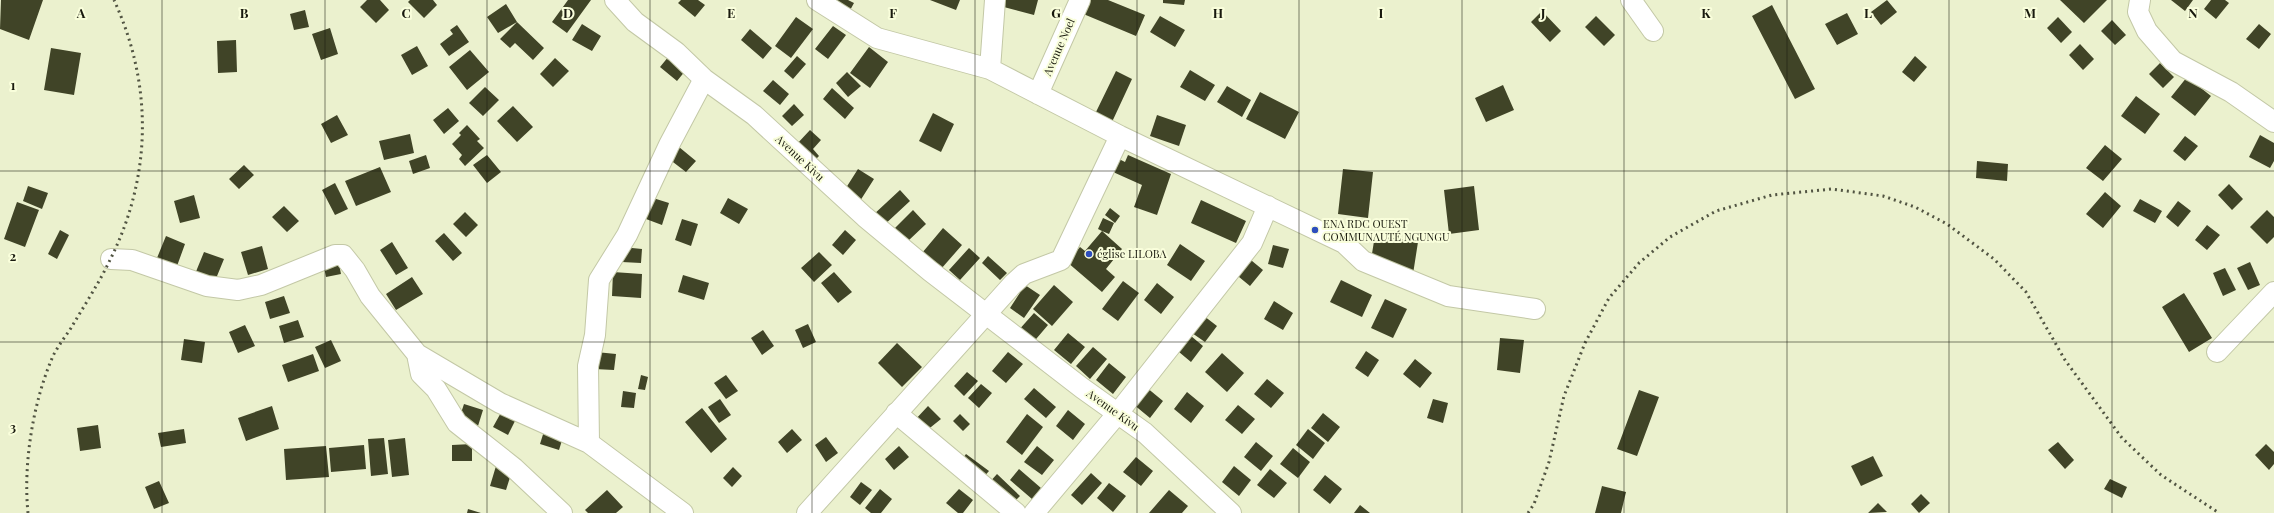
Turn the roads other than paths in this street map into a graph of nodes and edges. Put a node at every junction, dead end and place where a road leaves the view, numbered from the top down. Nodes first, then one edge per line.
1 (615, 0) edge
2 (817, 0) edge
3 (995, 0) edge
4 (1080, 0) edge
5 (1631, 0) edge
6 (2140, 0) edge
7 (1653, 31) dead end
8 (990, 69) junction
9 (704, 79) junction
10 (1038, 94) junction
11 (2274, 122) edge
12 (1120, 136) junction
13 (1268, 206) junction
14 (110, 259) dead end
15 (2274, 292) edge
16 (1535, 309) dead end
17 (988, 314) junction
18 (2217, 352) dead end
19 (417, 354) junction
20 (896, 413) junction
21 (1118, 413) junction
22 (589, 443) junction
23 (562, 513) edge
24 (683, 513) edge
25 (807, 513) edge
26 (1016, 513) edge
27 (1034, 513) edge
28 (1232, 513) edge

1 - 9 street, Avenue Kivu
2 - 8 street
3 - 8 street
4 - 10 street, Avenue Noel
5 - 7 street
6 - 11 street
8 - 10 street
9 - 17 street, Avenue Kivu
9 - 22 street
10 - 12 street
12 - 13 street
12 - 17 street
13 - 16 street
13 - 21 street
14 - 19 street
15 - 18 street
17 - 20 street
17 - 21 street, Avenue Kivu
19 - 22 street
19 - 23 street
20 - 25 street
20 - 26 street
21 - 27 street
21 - 28 street, Avenue Kivu
22 - 24 street

